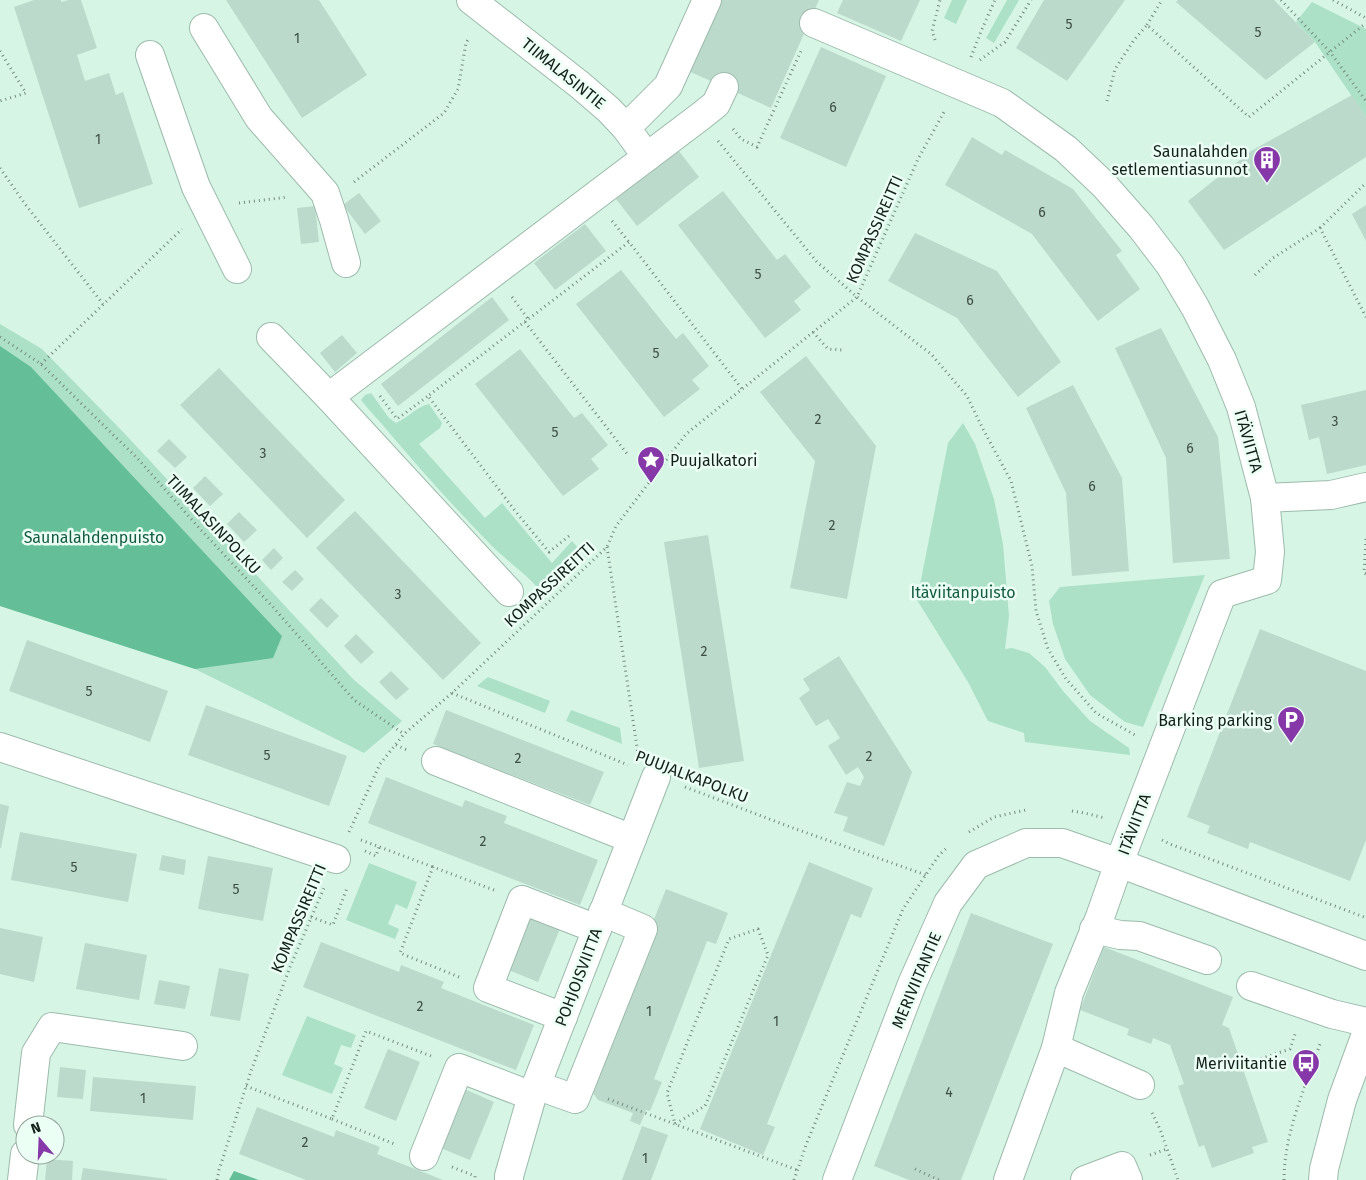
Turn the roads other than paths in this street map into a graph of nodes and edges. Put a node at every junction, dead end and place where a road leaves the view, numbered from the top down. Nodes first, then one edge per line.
1 (471, 0) edge
2 (707, 0) edge
3 (814, 23) road end
4 (204, 28) dead end
5 (150, 55) dead end
6 (724, 87) dead end
7 (626, 128) junction
8 (647, 157) junction
9 (346, 263) dead end
10 (237, 269) dead end
11 (272, 337) dead end
12 (328, 397) junction
13 (1366, 487) edge
14 (1265, 498) junction
15 (510, 592) dead end
16 (0, 746) edge
17 (436, 761) dead end
18 (648, 773) road end
19 (632, 839) junction
20 (336, 860) road end
21 (1119, 863) junction
22 (600, 921) junction
23 (1094, 929) junction
24 (1366, 956) edge
25 (1206, 960) dead end
26 (1251, 986) dead end
27 (563, 1018) junction
28 (1366, 1022) edge
29 (1366, 1034) edge
30 (182, 1046) dead end
31 (1056, 1048) junction
32 (1140, 1085) dead end
33 (534, 1090) junction
34 (29, 1115) edge
35 (424, 1156) road end
36 (24, 1165) edge
37 (22, 1180) edge
38 (509, 1180) edge
39 (837, 1180) edge
40 (1008, 1180) edge
41 (1084, 1180) edge
42 (1128, 1180) edge
43 (1323, 1180) edge

1 - 7 street, TIIMALASINTIE
2 - 7 street
3 - 14 street, ITÄVIITTA
4 - 9 street
5 - 10 street
6 - 8 street
7 - 8 street, TIIMALASINTIE
8 - 12 street
11 - 12 street
12 - 15 street
13 - 14 street
14 - 21 street, ITÄVIITTA
16 - 20 street
17 - 19 street
18 - 19 street, POHJOISVIITTA
19 - 22 street, POHJOISVIITTA
21 - 23 street, ITÄVIITTA
21 - 24 street, MERIVIITANTIE
21 - 39 street, MERIVIITANTIE
22 - 27 street, POHJOISVIITTA
22 - 27 street
22 - 33 street
23 - 25 street
23 - 31 street, ITÄVIITTA
26 - 28 street
27 - 33 street, POHJOISVIITTA
29 - 43 street
30 - 34 street
31 - 32 street
31 - 40 street, ITÄVIITTA
33 - 35 street
33 - 38 street, POHJOISVIITTA
36 - 37 street
41 - 42 street

